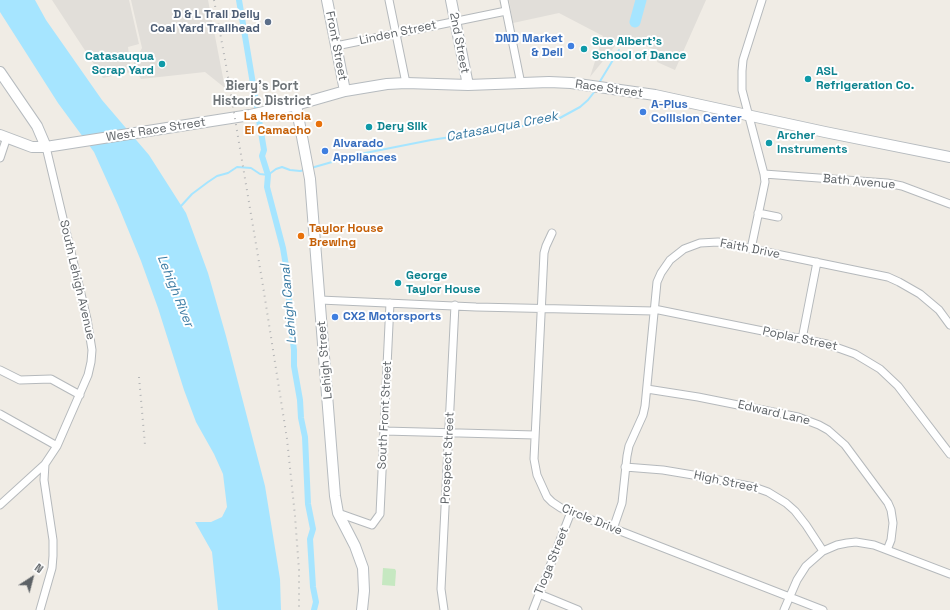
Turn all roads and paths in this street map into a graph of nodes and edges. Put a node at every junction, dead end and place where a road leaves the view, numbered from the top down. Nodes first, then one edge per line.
1 (327, 0) edge
2 (389, 0) edge
3 (451, 0) edge
4 (504, 0) edge
5 (762, 0) edge
6 (506, 11) junction
7 (455, 21) junction
8 (396, 34) junction
9 (336, 46) junction
10 (0, 72) edge
11 (406, 83) junction
12 (521, 84) junction
13 (468, 85) junction
14 (345, 91) junction
15 (296, 105) junction
16 (265, 112) joint
17 (748, 116) junction
18 (3, 136) edge
19 (46, 147) junction
20 (950, 157) edge
21 (0, 158) edge
22 (764, 174) junction
23 (950, 204) edge
24 (758, 213) junction
25 (778, 217) dead end
26 (552, 233) dead end
27 (751, 249) junction
28 (817, 262) junction
29 (320, 300) junction
30 (390, 303) junction
31 (455, 305) junction
32 (541, 308) junction
33 (654, 310) junction
34 (950, 325) edge
35 (802, 339) junction
36 (0, 370) edge
37 (647, 389) junction
38 (80, 395) junction
39 (0, 414) edge
40 (384, 431) junction
41 (449, 433) junction
42 (535, 435) junction
43 (57, 446) junction
44 (950, 454) edge
45 (45, 464) junction
46 (625, 466) junction
47 (0, 505) edge
48 (571, 512) junction
49 (338, 513) junction
50 (613, 528) junction
51 (887, 550) junction
52 (822, 552) junction
53 (950, 574) edge
54 (539, 594) junction
55 (789, 597) junction
56 (40, 610) edge
57 (362, 610) edge
58 (444, 610) edge
59 (533, 610) edge
60 (578, 610) edge
61 (784, 610) edge
62 (823, 610) edge

1 - 9 main road, Front Street
2 - 8 street
3 - 7 main road, 2nd Street
4 - 6 street
5 - 17 street
6 - 7 street, Linden Street
6 - 12 street
7 - 8 street, Linden Street
7 - 13 main road, 2nd Street
8 - 9 street, Linden Street
8 - 11 street
9 - 14 main road, Front Street
10 - 19 main road, South Lehigh Avenue
11 - 13 main road, Race Street
11 - 14 main road, Race Street
12 - 13 main road, Race Street
12 - 17 main road, Race Street
14 - 15 main road, Race Street
15 - 16 main road, Race Street
15 - 29 main road, Lehigh Street
16 - 19 main road, West Race Street
17 - 20 main road, Race Street
17 - 22 street
18 - 19 main road, West Race Street
18 - 21 street
19 - 38 street, South Lehigh Avenue
22 - 23 street, Bath Avenue
22 - 24 street
24 - 25 street
24 - 27 street
26 - 32 street, Circle Drive
27 - 28 street, Faith Drive
27 - 33 street, Faith Drive
28 - 34 street, Faith Drive
28 - 35 street
29 - 30 street, Poplar Street
29 - 49 main road, Lehigh Street
30 - 31 street, Poplar Street
30 - 40 street, South Front Street
31 - 32 street, Poplar Street
31 - 41 street, Prospect Street
32 - 33 street, Poplar Street
32 - 42 street, Circle Drive
33 - 35 street, Poplar Street
33 - 37 street, Faith Drive
35 - 44 street, Poplar Street
36 - 38 street
37 - 46 street, Faith Drive
37 - 51 street, Edward Lane
38 - 43 street, South Lehigh Avenue
39 - 43 street
40 - 41 street
40 - 49 street, South Front Street
41 - 42 street
41 - 58 street, Prospect Street
42 - 48 street, Circle Drive
43 - 45 street, South Lehigh Avenue
45 - 47 street, South Lehigh Avenue
45 - 56 street
46 - 50 street, Faith Drive
46 - 52 street, High Street
48 - 50 street, Circle Drive
48 - 54 street, Tioga Street
49 - 57 main road, Lehigh Street
50 - 55 street, Circle Drive
51 - 52 street
51 - 53 street
52 - 55 street
54 - 59 street, Tioga Street
54 - 60 street
55 - 61 street
55 - 62 street, Circle Drive

